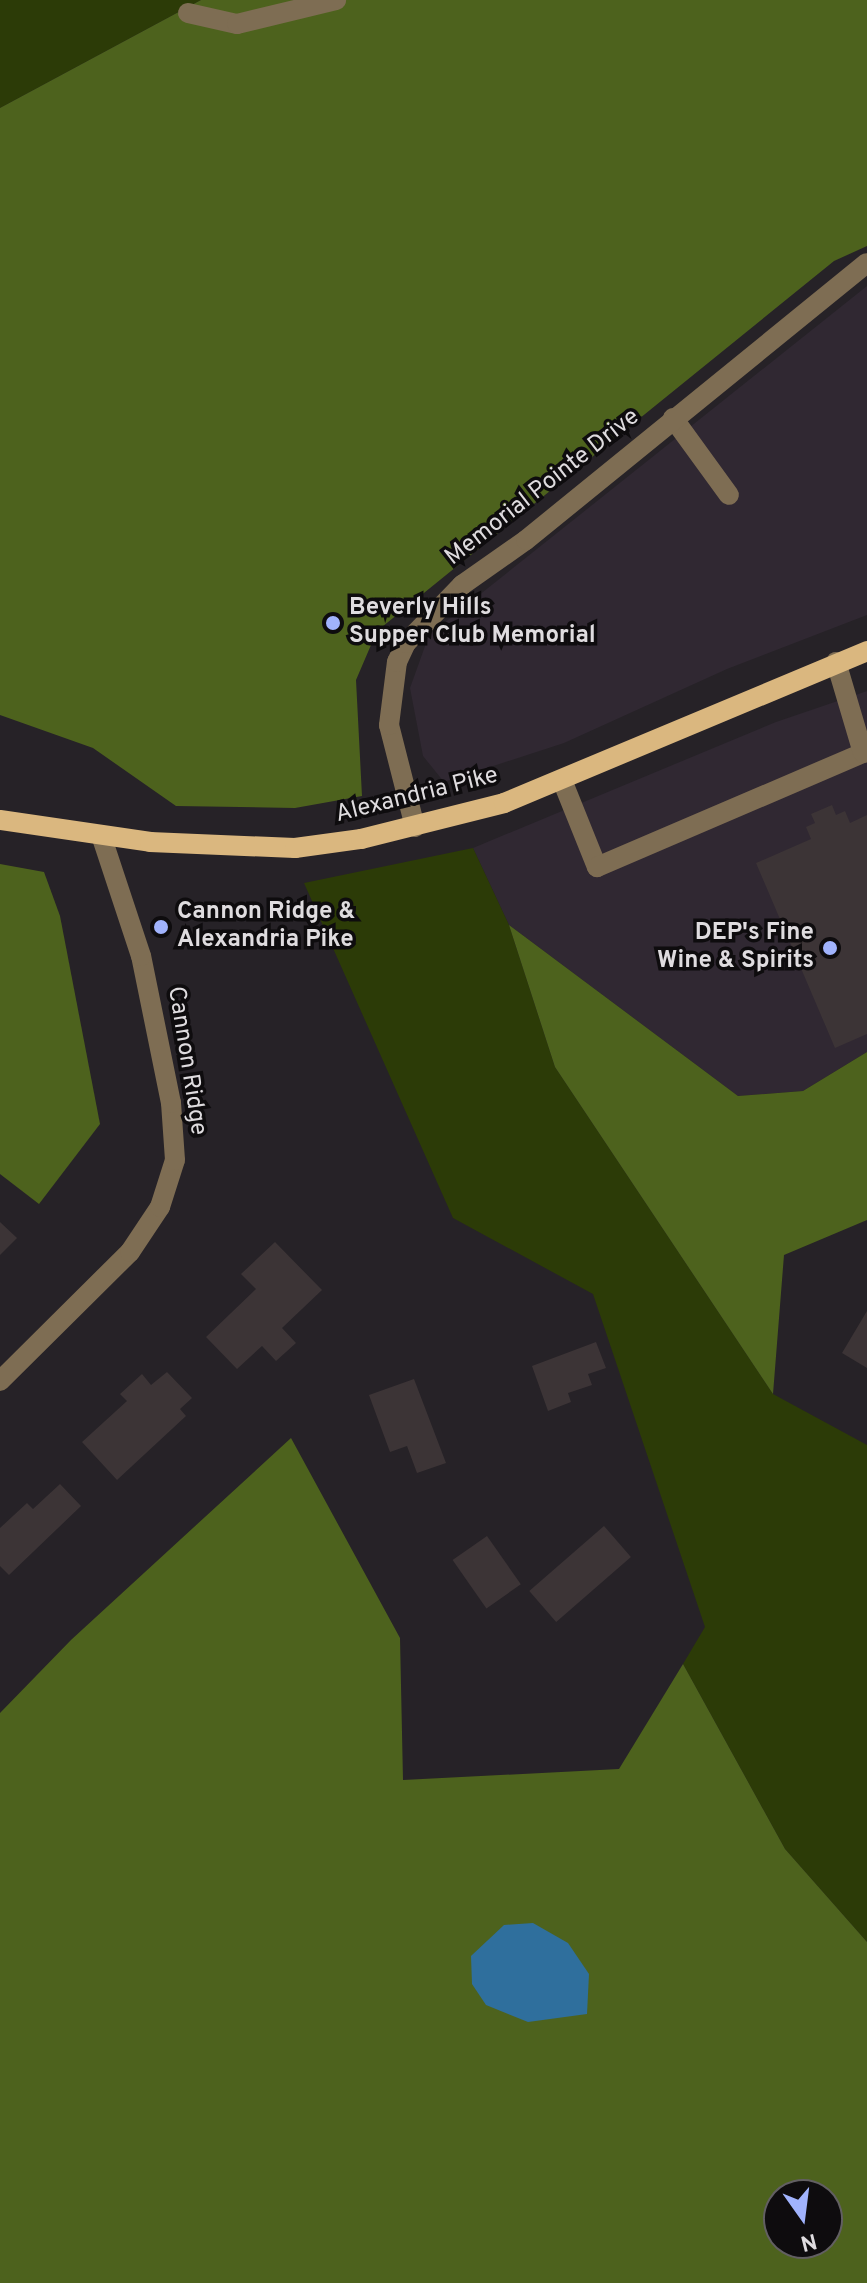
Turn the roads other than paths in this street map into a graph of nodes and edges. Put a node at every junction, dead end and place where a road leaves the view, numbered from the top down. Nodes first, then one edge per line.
1 (336, 0) edge
2 (188, 13) dead end
3 (867, 263) edge
4 (673, 418) junction
5 (729, 495) dead end
6 (867, 651) edge
7 (836, 662) junction
8 (865, 753) edge
9 (562, 780) junction
10 (0, 820) edge
11 (415, 827) junction
12 (101, 835) junction
13 (0, 1381) edge

1 - 2 street
3 - 4 street, Memorial Pointe Drive
4 - 5 street
4 - 11 street, Memorial Pointe Drive
6 - 7 main road, Alexandria Pike
7 - 8 street
7 - 9 main road, Alexandria Pike
8 - 9 street
9 - 11 main road, Alexandria Pike
10 - 12 main road, Alexandria Pike
11 - 12 main road, Alexandria Pike
12 - 13 street, Cannon Ridge

